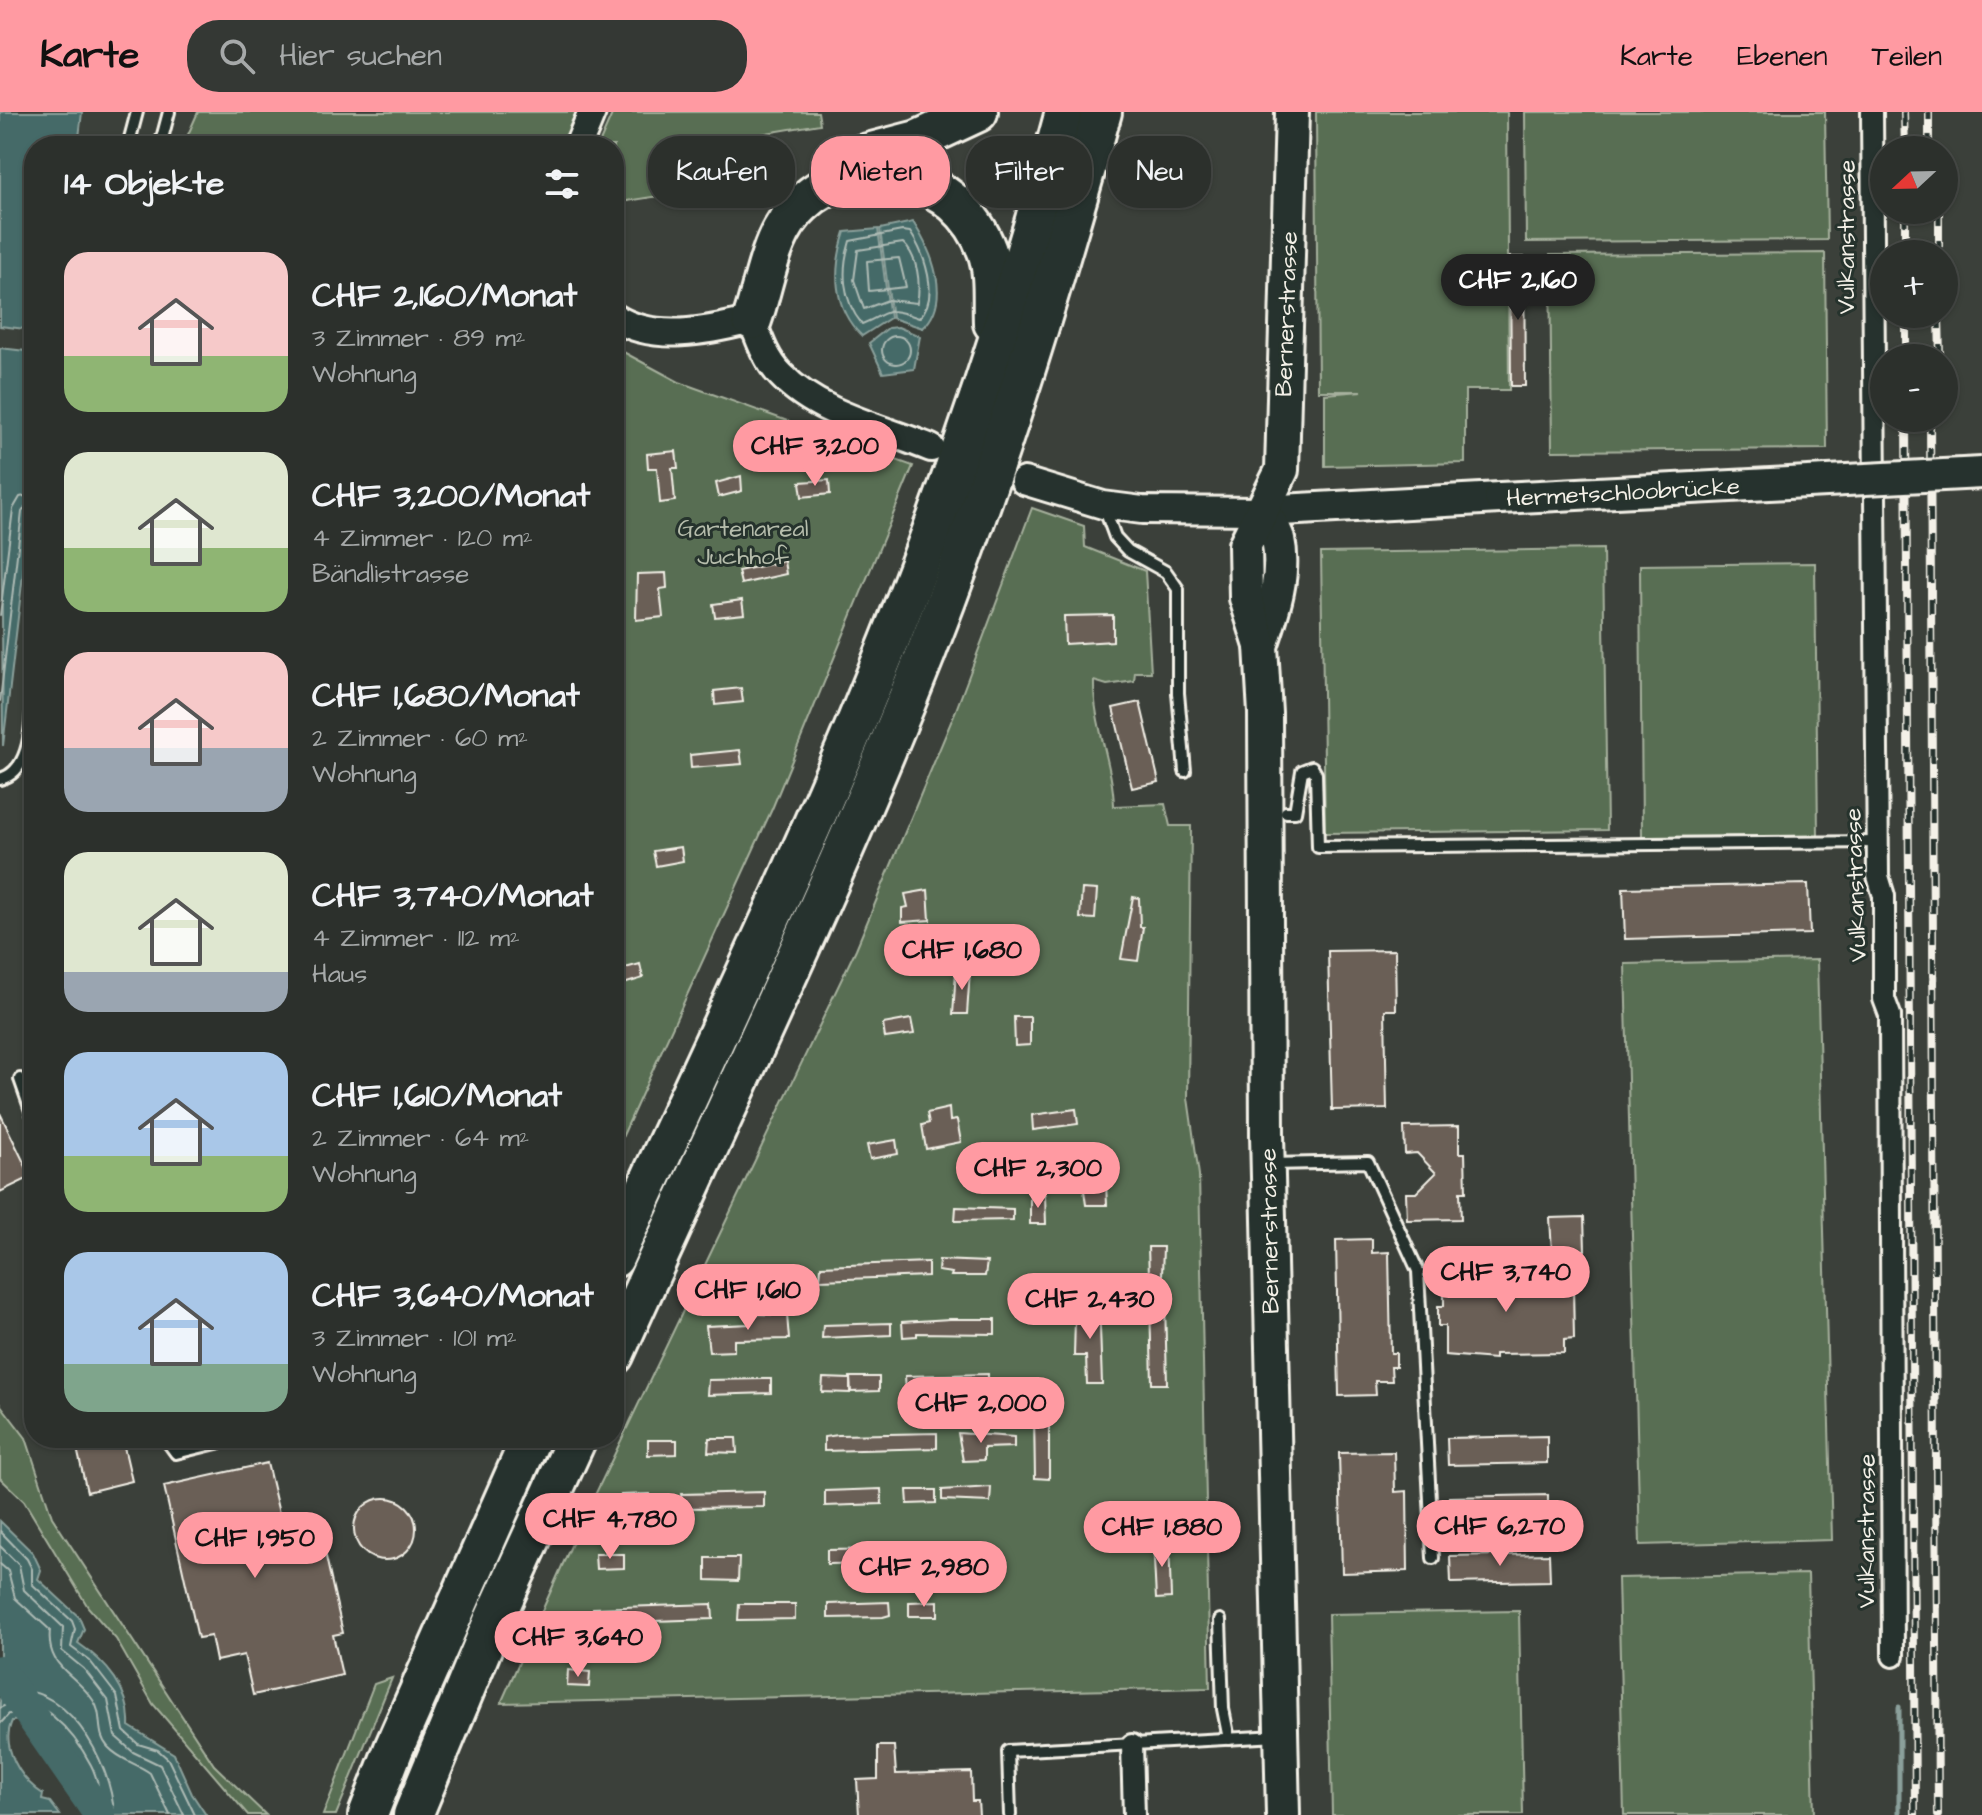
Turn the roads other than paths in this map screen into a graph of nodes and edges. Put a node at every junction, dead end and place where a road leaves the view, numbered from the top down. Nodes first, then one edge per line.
1 (137, 112) edge
2 (169, 112) edge
3 (592, 112) edge
4 (978, 112) edge
5 (1292, 112) edge
6 (1872, 112) edge
7 (1099, 122) edge
8 (131, 136) edge
9 (163, 136) edge
10 (582, 136) edge
11 (752, 320) junction
12 (624, 322) edge
13 (993, 356) junction
14 (931, 448) dead end
15 (1982, 473) edge
16 (1024, 481) dead end
17 (1103, 505) junction
18 (1263, 511) junction
19 (24, 762) edge
20 (1185, 771) dead end
21 (0, 779) edge
22 (1286, 812) dead end
23 (1878, 842) junction
24 (20, 1079) dead end
25 (24, 1090) edge
26 (1268, 1164) junction
27 (624, 1236) edge
28 (624, 1333) edge
29 (172, 1448) edge
30 (196, 1448) edge
31 (527, 1448) edge
32 (572, 1448) edge
33 (1433, 1558) dead end
34 (1220, 1620) dead end
35 (1893, 1656) dead end
36 (1280, 1736) junction
37 (1229, 1739) junction
38 (1132, 1745) junction
39 (368, 1815) edge
40 (413, 1815) edge
41 (1010, 1815) edge
42 (1134, 1815) edge
43 (1283, 1815) edge

1 - 8 lane
2 - 9 lane
3 - 10 street
4 - 11 highway
5 - 18 main road, Bernerstrasse
6 - 23 street, Vulkanstrasse
7 - 13 highway
7 - 28 highway
11 - 12 street
11 - 13 highway
11 - 14 street
13 - 27 highway
15 - 18 main road, Hermetschloobrücke, bridge
16 - 17 street
17 - 18 street
17 - 20 lane
18 - 26 main road, Bernerstrasse
19 - 21 lane
22 - 23 lane
23 - 35 street, Vulkanstrasse
24 - 25 lane
26 - 33 lane
26 - 36 main road, Bernerstrasse
29 - 30 lane
31 - 39 highway
32 - 40 highway
34 - 37 lane
36 - 37 lane
36 - 43 main road, Bernerstrasse
37 - 38 lane
38 - 41 lane
38 - 42 street

